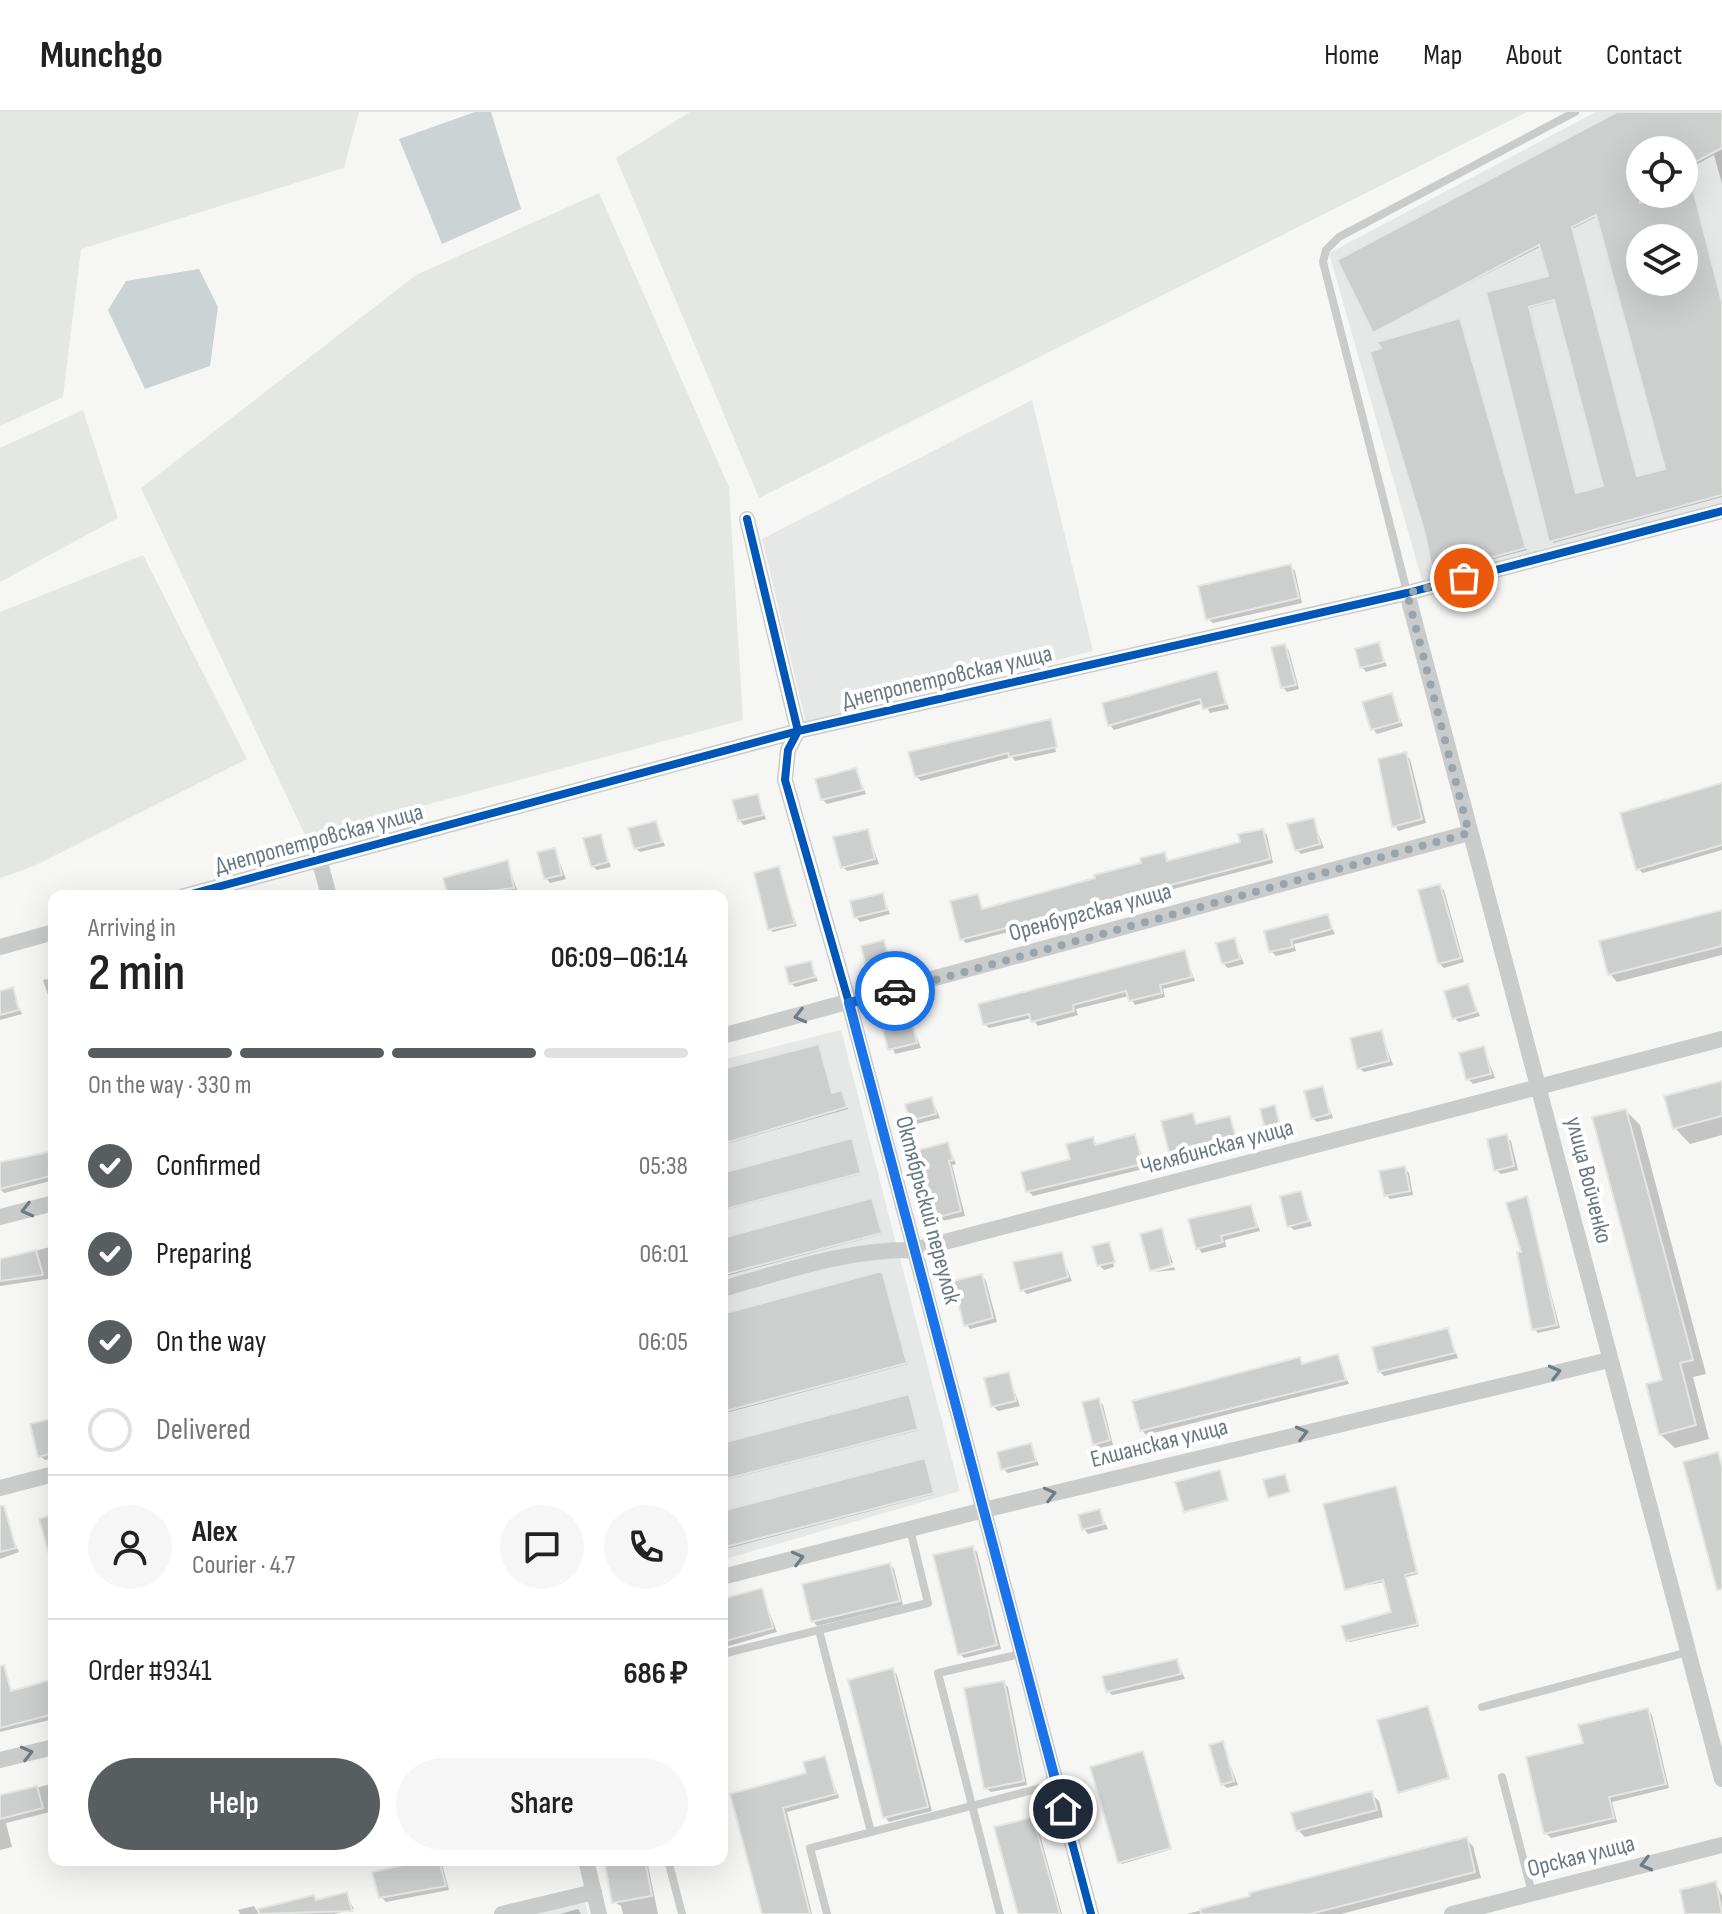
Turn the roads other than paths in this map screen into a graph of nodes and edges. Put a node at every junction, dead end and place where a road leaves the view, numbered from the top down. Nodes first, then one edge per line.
1 (1575, 112) edge
2 (1722, 511) edge
3 (747, 519) dead end
4 (1407, 593) junction
5 (798, 731) junction
6 (1469, 833) junction
7 (319, 859) junction
8 (206, 890) edge
9 (327, 890) edge
10 (48, 934) edge
11 (0, 947) edge
12 (849, 1003) junction
13 (728, 1034) edge
14 (1722, 1039) edge
15 (1541, 1087) junction
16 (48, 1205) edge
17 (0, 1217) edge
18 (914, 1250) junction
19 (728, 1287) edge
20 (1609, 1360) junction
21 (48, 1476) edge
22 (0, 1488) edge
23 (984, 1510) junction
24 (910, 1529) junction
25 (728, 1575) edge
26 (819, 1630) junction
27 (1688, 1652) junction
28 (728, 1653) edge
29 (1022, 1654) junction
30 (1482, 1707) dead end
31 (48, 1748) edge
32 (0, 1760) edge
33 (1502, 1777) dead end
34 (1722, 1779) edge
35 (1056, 1783) junction
36 (972, 1804) junction
37 (871, 1832) junction
38 (1722, 1845) edge
39 (588, 1866) edge
40 (670, 1866) edge
41 (594, 1892) junction
42 (1532, 1893) junction
43 (502, 1914) edge
44 (599, 1914) edge
45 (682, 1914) edge
46 (827, 1914) edge
47 (1000, 1914) edge
48 (1091, 1914) edge
49 (1452, 1914) edge

1 - 4 lane
2 - 4 street, Днепропетровская улица
3 - 5 street
4 - 5 street, Днепропетровская улица
4 - 6 street, улица Войченко
5 - 7 street, Днепропетровская улица
5 - 12 street, Октябрьский переулок
6 - 12 street, Оренбургская улица
6 - 15 street, улица Войченко
7 - 8 street, Днепропетровская улица
7 - 9 street
10 - 11 street
12 -> 13 street, Оренбургская улица
12 - 18 street, Октябрьский переулок
14 - 15 street, Челябинская улица
15 - 18 street, Челябинская улица
15 - 20 street, улица Войченко
16 -> 17 street
18 - 19 street, Челябинская улица
18 - 23 street, Октябрьский переулок
23 -> 20 street, Елшанская улица
20 - 27 street, улица Войченко
21 - 22 street
23 - 24 street, Елшанская улица
23 - 29 street, Октябрьский переулок
25 -> 24 street, Елшанская улица
24 - 26 lane
26 - 28 lane
26 - 37 lane
27 - 30 lane
27 - 34 street, улица Войченко
29 - 35 street, Октябрьский переулок
29 - 36 lane
32 -> 31 street
33 - 42 lane
35 - 36 lane
35 - 48 street, Октябрьский переулок
36 - 37 lane
36 - 47 lane
37 - 46 lane
38 -> 42 street, Орская улица
39 - 41 street
40 - 45 lane
41 - 43 street
41 - 44 street
42 - 49 street, Орская улица

